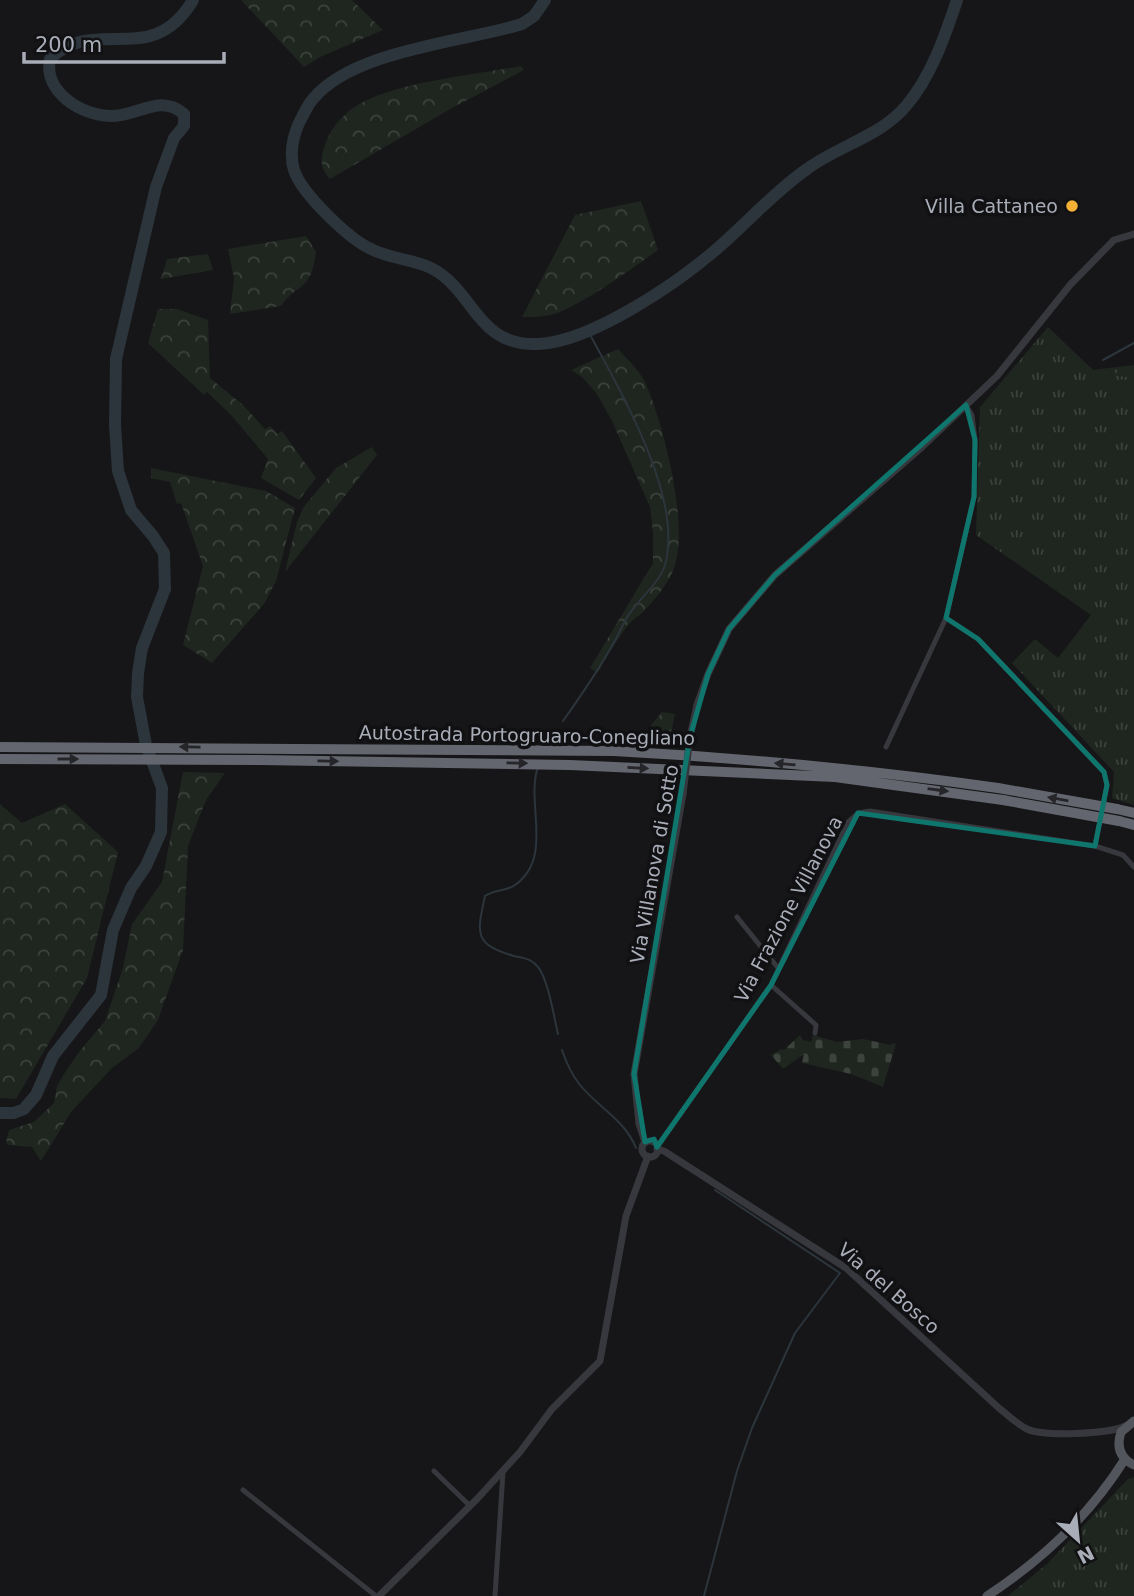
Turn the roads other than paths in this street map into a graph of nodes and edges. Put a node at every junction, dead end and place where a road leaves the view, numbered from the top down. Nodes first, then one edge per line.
1 (1134, 234) edge
2 (966, 405) junction
3 (947, 618) junction
4 (0, 747) edge
5 (886, 747) dead end
6 (0, 759) edge
7 (1134, 813) edge
8 (1134, 825) edge
9 (1095, 846) junction
10 (1134, 867) edge
11 (737, 917) dead end
12 (779, 968) junction
13 (771, 985) junction
14 (814, 1033) dead end
15 (645, 1142) junction
16 (657, 1148) junction
17 (648, 1156) junction
18 (1130, 1424) edge
19 (1099, 1431) junction
20 (1118, 1443) junction
21 (1130, 1462) edge
22 (433, 1471) dead end
23 (503, 1472) junction
24 (243, 1490) dead end
25 (469, 1505) junction
26 (378, 1596) edge
27 (495, 1596) edge
28 (987, 1596) edge

1 - 2 street, Via Villanova di Sotto
2 - 3 street
2 - 15 street, Via Villanova di Sotto, bridge
3 - 5 street
3 - 9 street
7 -> 4 highway, Autostrada Portogruaro-Conegliano, bridge
6 -> 8 highway, Autostrada Portogruaro-Conegliano, bridge
9 - 10 street
9 - 12 street, Via Frazione Villanova
11 - 12 street
12 - 13 street, Via Frazione Villanova
13 - 14 street
13 - 16 street, Via Frazione Villanova
15 - 16 street
15 - 17 street
16 - 17 street
16 - 19 street, Via del Bosco
17 - 23 street
18 - 19 street, Via del Bosco
18 - 20 main road
19 - 20 street
20 - 21 main road
21 - 28 main road
22 - 25 street
23 - 25 street
23 - 27 street
24 - 26 street
25 - 26 street

